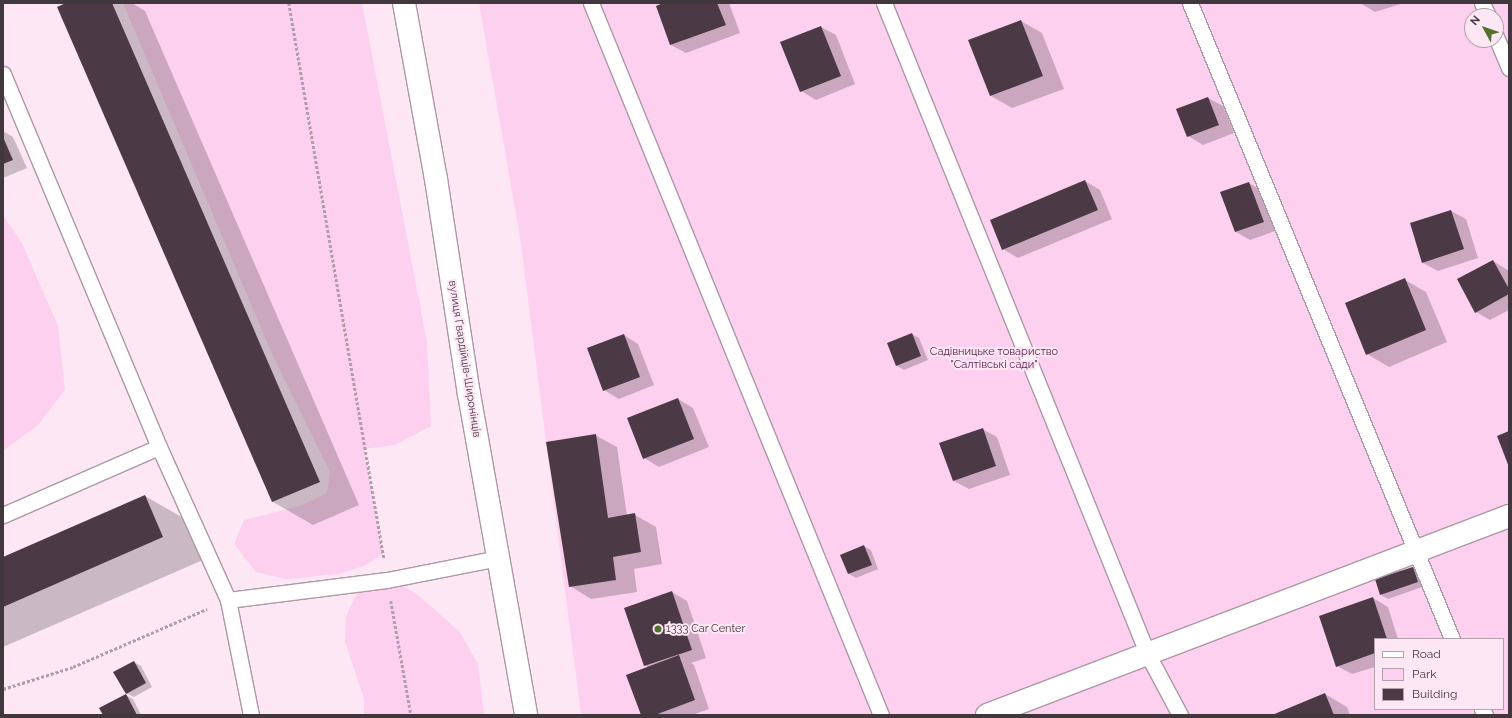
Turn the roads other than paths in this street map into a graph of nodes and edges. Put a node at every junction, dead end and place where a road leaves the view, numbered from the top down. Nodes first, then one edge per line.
1 (404, 3) edge
2 (592, 3) edge
3 (884, 3) edge
4 (1190, 3) edge
5 (1501, 48) edge
6 (1509, 68) edge
7 (3, 75) edge
8 (159, 447) junction
9 (3, 515) edge
10 (1509, 516) edge
11 (1414, 551) junction
12 (498, 558) junction
13 (228, 600) junction
14 (1452, 638) edge
15 (1148, 654) junction
16 (251, 715) edge
17 (526, 715) edge
18 (881, 715) edge
19 (987, 715) edge
20 (1180, 715) edge

1 - 12 main road, вулиця Гвардійців-Широнінців
2 - 18 lane
3 - 15 lane
4 - 11 lane
5 - 6 lane
7 - 8 lane
8 - 9 lane
8 - 13 lane
10 - 11 main road
11 - 14 lane
11 - 15 main road
12 - 13 lane
12 - 17 main road, вулиця Гвардійців-Широнінців
13 - 16 lane
15 - 19 main road
15 - 20 lane

